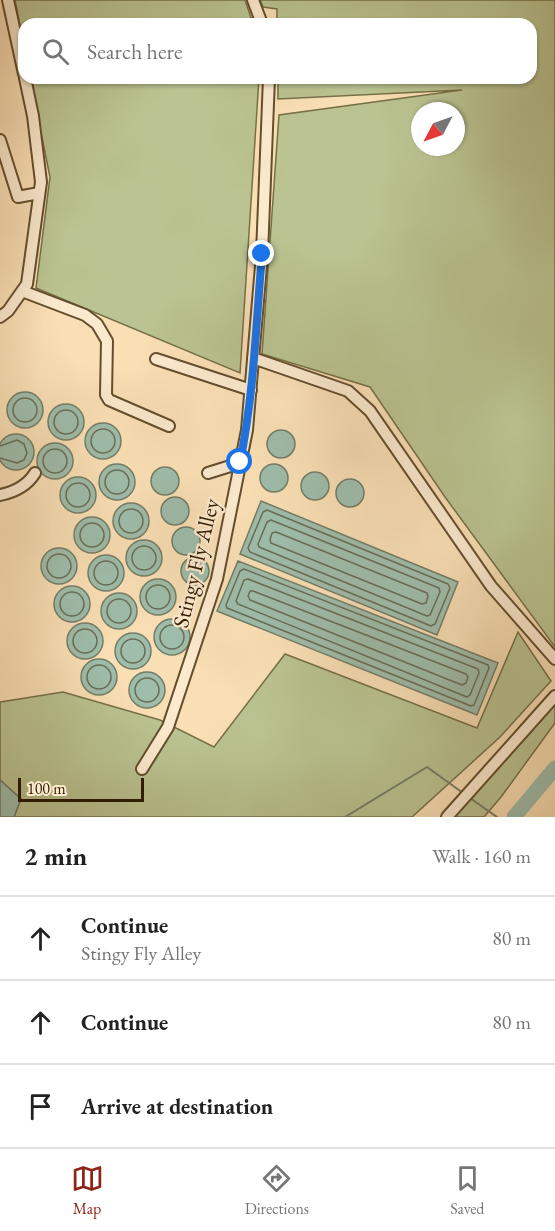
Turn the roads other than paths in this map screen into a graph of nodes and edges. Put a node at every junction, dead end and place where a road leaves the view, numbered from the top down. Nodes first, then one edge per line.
1 (8, 0) edge
2 (253, 0) edge
3 (260, 18) edge
4 (18, 48) edge
5 (26, 84) edge
6 (268, 84) edge
7 (0, 140) edge
8 (39, 193) junction
9 (22, 291) junction
10 (0, 317) edge
11 (253, 358) junction
12 (156, 359) dead end
13 (251, 390) junction
14 (169, 426) dead end
15 (240, 462) junction
16 (208, 472) dead end
17 (35, 473) dead end
18 (0, 495) edge
19 (555, 659) edge
20 (555, 696) edge
21 (142, 769) dead end
22 (447, 817) edge

1 - 4 lane
2 - 3 lane
5 - 8 lane
6 - 11 lane, Stingy Fly Alley
7 - 8 lane
8 - 9 lane
9 - 10 lane
9 - 14 lane
11 - 13 lane, Stingy Fly Alley
11 - 19 lane
12 - 13 lane
13 - 15 lane, Stingy Fly Alley
15 - 16 lane
15 - 21 lane, Stingy Fly Alley
17 - 18 lane
20 - 22 lane

